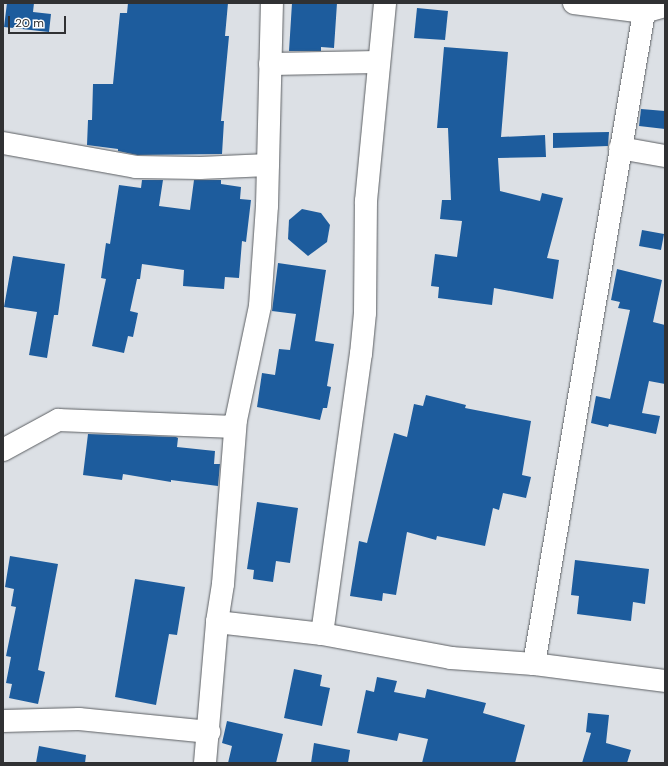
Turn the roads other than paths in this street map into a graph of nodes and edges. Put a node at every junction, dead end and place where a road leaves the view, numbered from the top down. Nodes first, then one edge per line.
1 (272, 3) edge
2 (385, 3) edge
3 (574, 3) edge
4 (665, 6) edge
5 (644, 12) junction
6 (379, 62) junction
7 (270, 64) junction
8 (3, 143) edge
9 (620, 148) junction
10 (665, 156) edge
11 (268, 165) junction
12 (235, 427) junction
13 (3, 450) edge
14 (217, 622) junction
15 (322, 634) junction
16 (534, 664) junction
17 (665, 681) edge
18 (3, 721) edge
19 (209, 732) junction
20 (205, 763) edge

1 - 7 street
2 - 6 street
3 - 5 street
4 - 5 street
5 - 9 street
6 - 7 street
6 - 15 street
7 - 11 street
8 - 11 street
9 - 10 street
9 - 16 street
11 - 12 street
12 - 13 street
12 - 14 street
14 - 15 street
14 - 19 street
15 - 16 street
16 - 17 street
18 - 19 street
19 - 20 street

